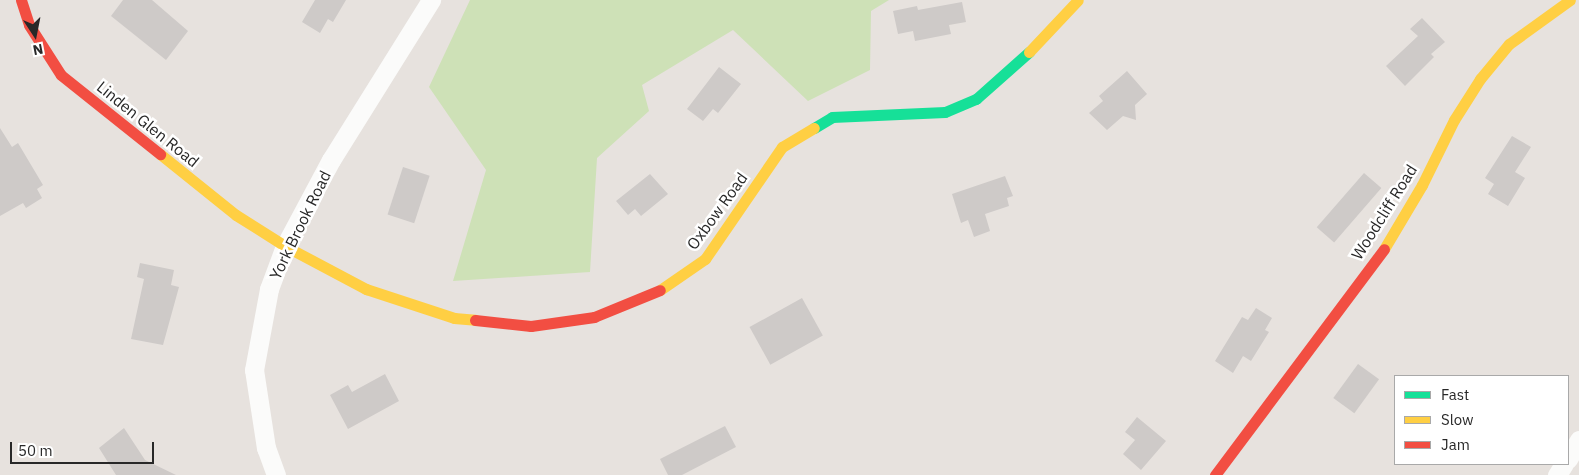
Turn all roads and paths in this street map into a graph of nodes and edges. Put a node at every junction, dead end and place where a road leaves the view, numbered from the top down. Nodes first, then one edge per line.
1 (21, 0) edge
2 (431, 0) edge
3 (1078, 0) edge
4 (1570, 0) edge
5 (285, 246) junction
6 (1579, 440) edge
7 (1569, 456) edge
8 (276, 475) edge
9 (1214, 475) edge

1 - 5 street, Linden Glen Road
2 - 5 street, York Brook Road
3 - 5 street, Oxbow Road
4 - 9 street, Woodcliff Road
5 - 8 street, York Brook Road
6 - 7 street

